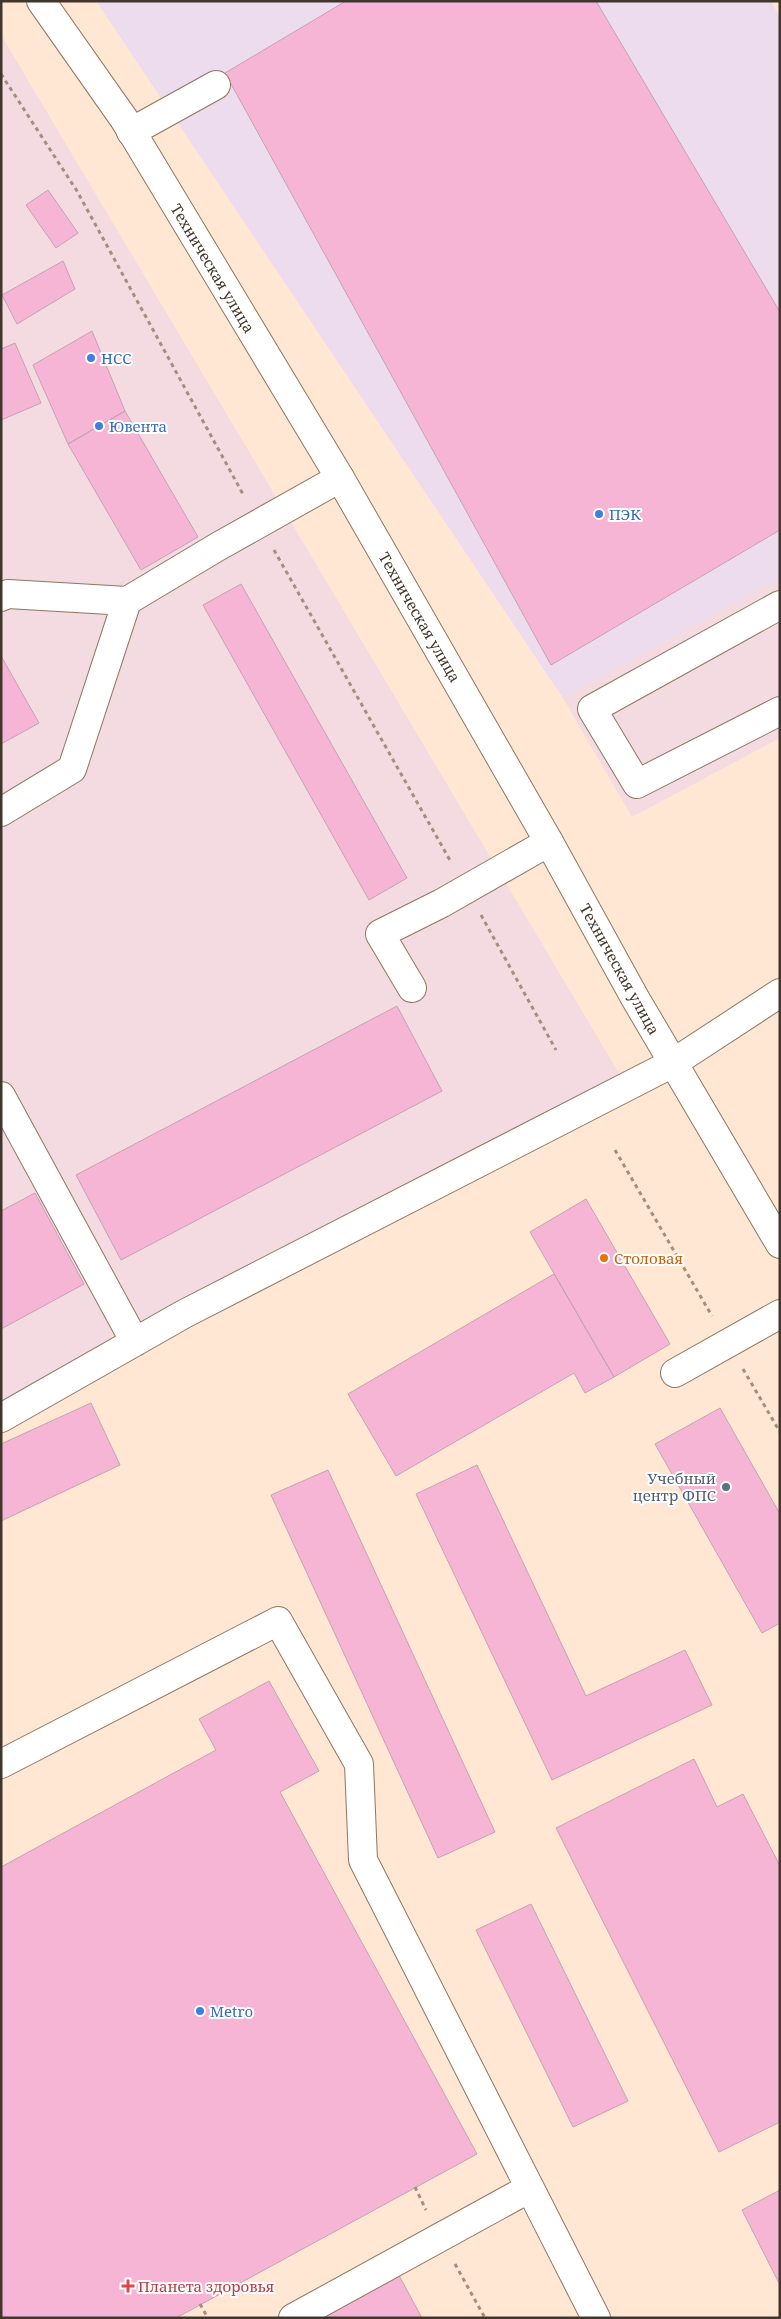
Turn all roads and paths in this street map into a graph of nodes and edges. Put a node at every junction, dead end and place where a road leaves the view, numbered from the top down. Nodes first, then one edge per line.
1 (41, 1) edge
2 (1, 74) edge
3 (216, 85) dead end
4 (131, 132) junction
5 (340, 478) junction
6 (259, 524) junction
7 (1, 597) edge
8 (127, 601) junction
9 (780, 605) edge
10 (780, 711) edge
11 (1, 812) edge
12 (549, 842) junction
13 (467, 889) junction
14 (412, 988) dead end
15 (780, 993) edge
16 (556, 1050) dead end
17 (673, 1063) junction
18 (1, 1096) edge
19 (615, 1150) dead end
20 (780, 1244) edge
21 (780, 1314) edge
22 (135, 1342) junction
23 (728, 1343) junction
24 (675, 1373) dead end
25 (1, 1418) edge
26 (780, 1432) edge
27 (1, 1764) edge
28 (530, 2188) junction
29 (200, 2304) dead end
30 (208, 2318) edge
31 (293, 2318) edge
32 (596, 2318) edge

1 - 4 main road, Техническая улица
2 - 6 path
3 - 4 main road
4 - 5 main road, Техническая улица
5 - 6 main road
5 - 12 main road, Техническая улица
6 - 8 main road
6 - 13 path
7 - 8 main road
8 - 11 main road
9 - 10 main road
12 - 13 main road
12 - 17 main road, Техническая улица
13 - 14 main road
13 - 16 path
15 - 17 main road
17 - 20 main road, Техническая улица
17 - 22 main road
18 - 22 main road
19 - 23 path
21 - 23 main road
22 - 25 main road
23 - 24 main road
23 - 26 path
27 - 28 main road
28 - 31 main road
28 - 32 main road
29 - 30 path

